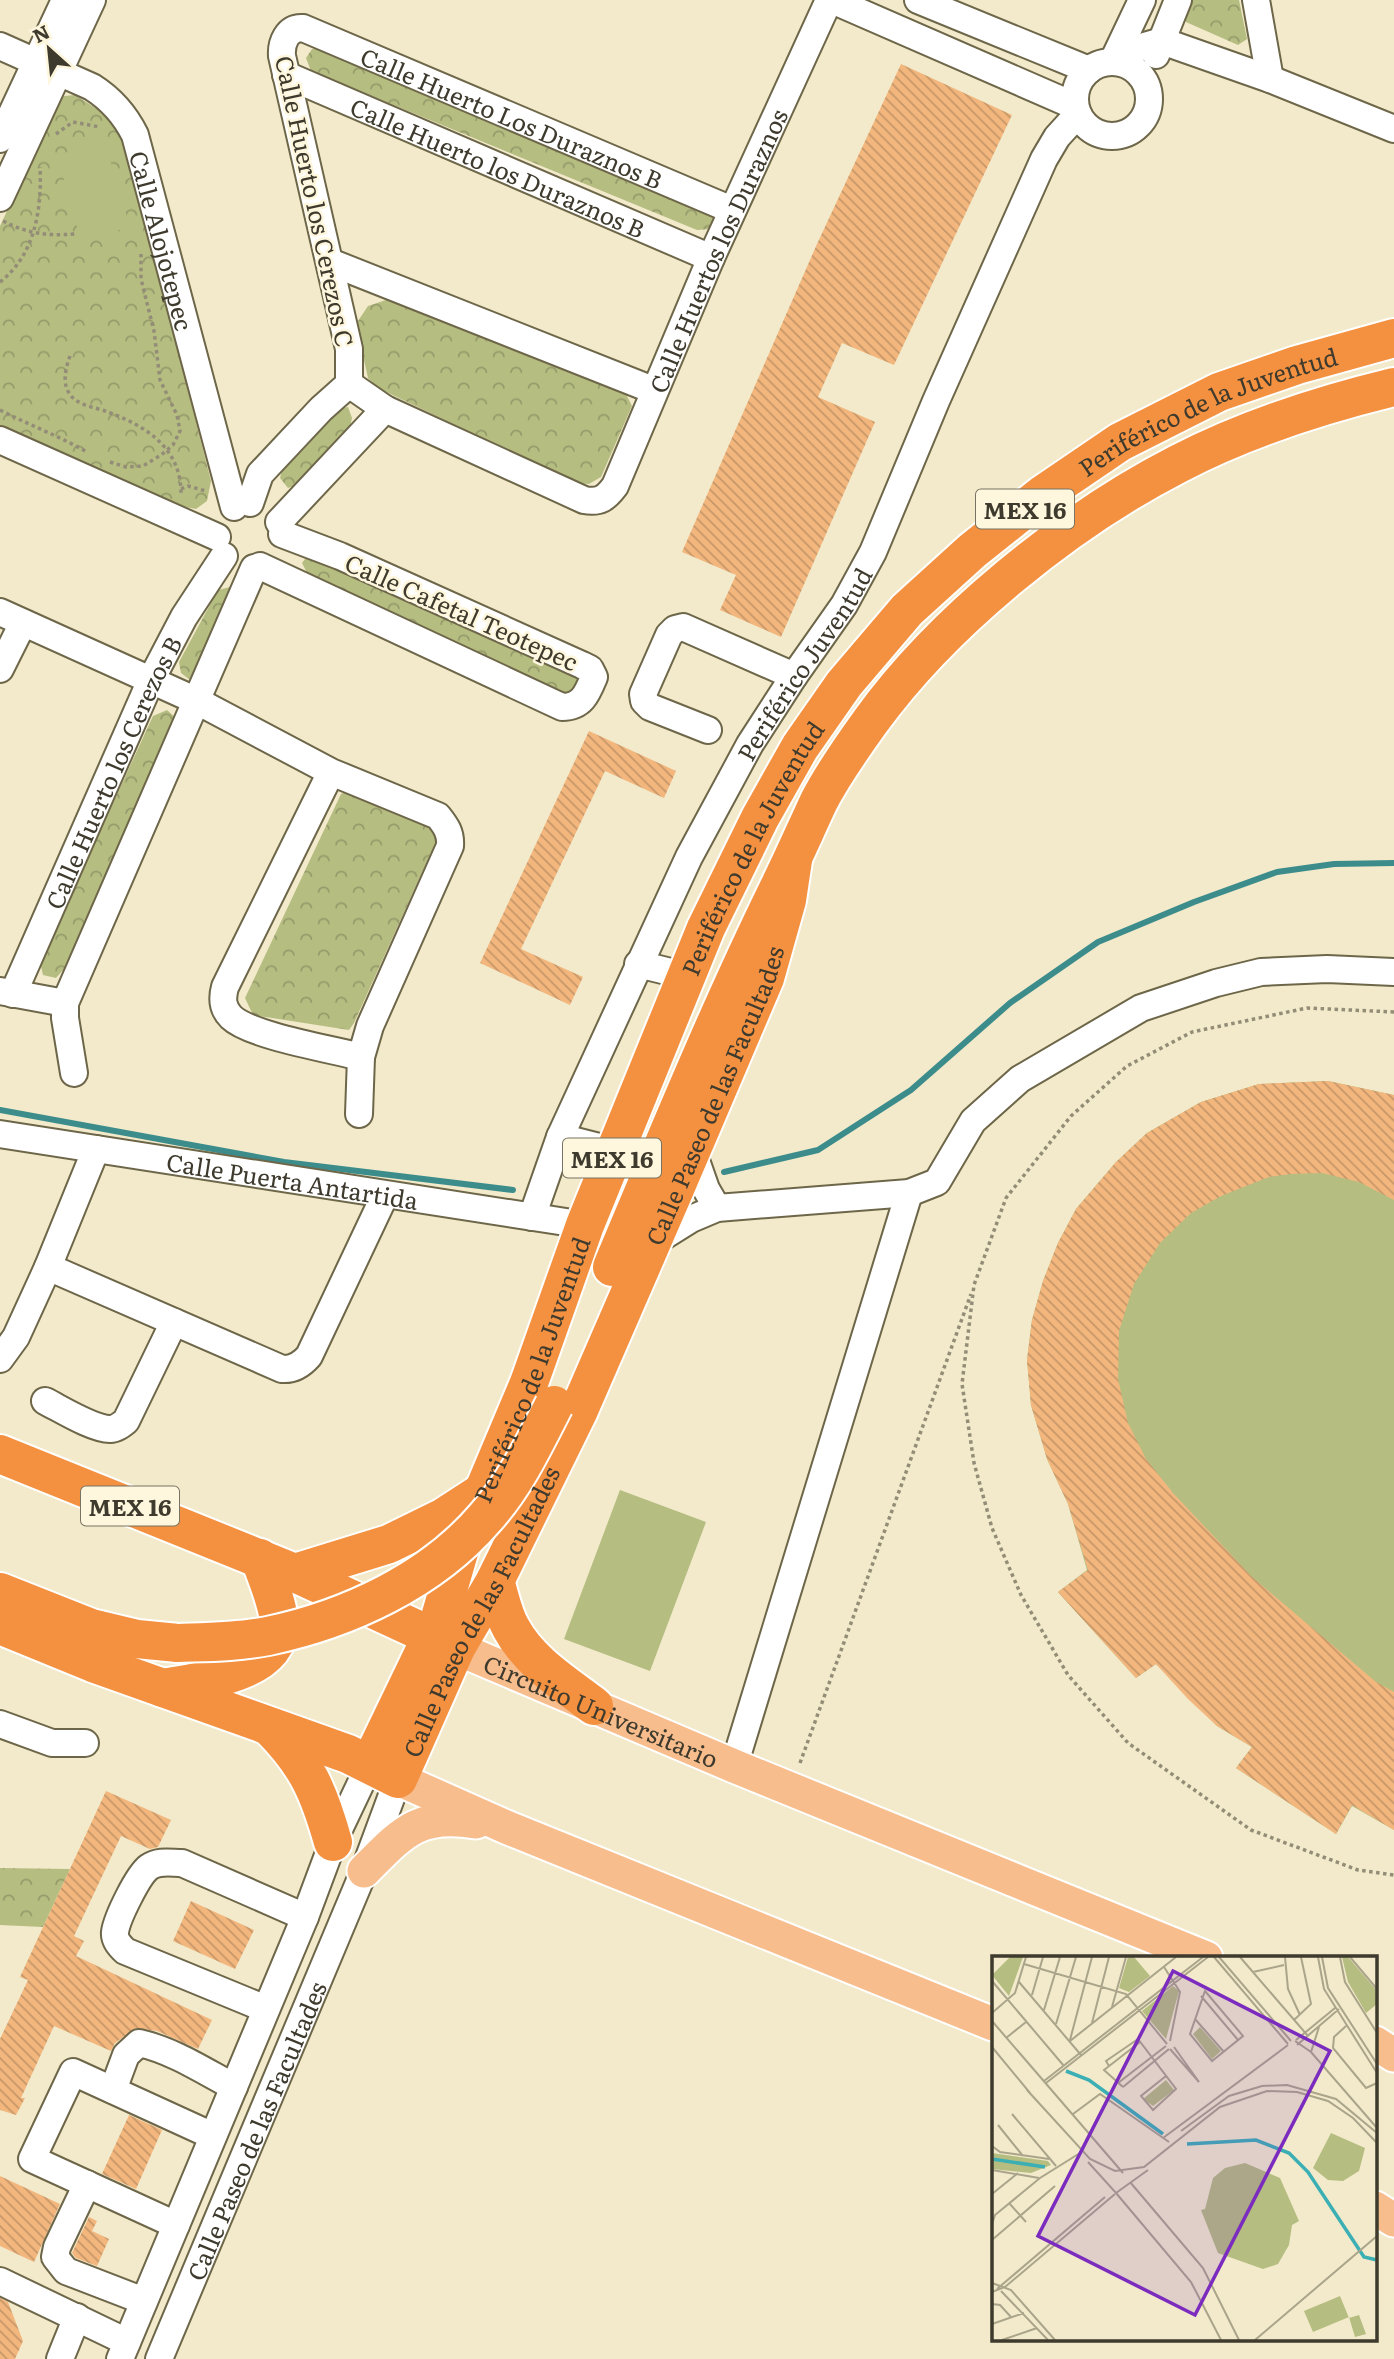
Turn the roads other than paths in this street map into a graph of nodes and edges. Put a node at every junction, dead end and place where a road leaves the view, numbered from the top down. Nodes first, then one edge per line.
1 (65, 0) edge
2 (92, 0) edge
3 (830, 0) edge
4 (918, 0) edge
5 (1142, 0) edge
6 (1178, 0) edge
7 (1256, 0) edge
8 (945, 11) junction
9 (291, 31) joint
10 (1162, 41) junction
11 (932, 42) junction
12 (0, 46) edge
13 (1106, 62) junction
14 (47, 68) junction
15 (286, 75) junction
16 (1144, 79) junction
17 (1270, 79) junction
18 (1077, 110) junction
19 (1394, 129) edge
20 (0, 139) edge
21 (1, 209) edge
22 (732, 210) junction
23 (710, 258) junction
24 (330, 262) junction
25 (1394, 338) edge
26 (349, 384) junction
27 (1394, 387) edge
28 (653, 390) junction
29 (385, 409) junction
30 (0, 440) edge
31 (242, 505) junction
32 (280, 528) junction
33 (220, 546) junction
34 (257, 567) junction
35 (11, 617) edge
36 (0, 669) edge
37 (794, 676) junction
38 (151, 680) junction
39 (197, 701) junction
40 (708, 730) dead end
41 (331, 772) junction
42 (793, 860) junction
43 (638, 964) junction
44 (1394, 972) edge
45 (687, 976) junction
46 (6, 992) edge
47 (65, 1003) junction
48 (361, 1057) junction
49 (74, 1073) dead end
50 (359, 1114) dead end
51 (0, 1134) edge
52 (560, 1137) junction
53 (96, 1149) junction
54 (615, 1152) junction
55 (695, 1178) junction
56 (909, 1193) junction
57 (385, 1195) junction
58 (532, 1217) junction
59 (585, 1225) junction
60 (48, 1267) junction
61 (174, 1322) junction
62 (0, 1359) edge
63 (45, 1401) dead end
64 (0, 1454) edge
65 (480, 1498) junction
66 (530, 1513) junction
67 (260, 1558) junction
68 (295, 1573) junction
69 (495, 1581) junction
70 (0, 1592) edge
71 (0, 1625) edge
72 (444, 1642) junction
73 (139, 1680) junction
74 (594, 1706) junction
75 (0, 1724) edge
76 (270, 1727) junction
77 (85, 1743) dead end
78 (734, 1766) junction
79 (384, 1772) junction
80 (506, 1827) junction
81 (333, 1842) junction
82 (365, 1871) junction
83 (305, 1917) junction
84 (1201, 1956) edge
85 (266, 2010) junction
86 (992, 2024) edge
87 (1376, 2044) edge
88 (1394, 2055) edge
89 (234, 2087) junction
90 (113, 2090) junction
91 (213, 2136) junction
92 (87, 2184) junction
93 (1376, 2209) edge
94 (1394, 2220) edge
95 (176, 2225) junction
96 (0, 2281) edge
97 (144, 2301) junction
98 (77, 2317) junction
99 (123, 2350) edge
100 (60, 2359) edge
101 (159, 2359) edge

1 - 14 street
2 - 14 street
3 - 11 street
3 - 22 street, Calle Huertos los Duraznos
4 - 8 street
5 - 13 street
6 - 10 street
7 - 17 street
8 - 11 street
8 - 13 street
9 - 15 street, Calle Huerto los Cerezos C
9 - 22 street, Calle Huerto Los Duraznos B
10 - 13 street
10 - 16 street
10 - 17 street
11 - 18 street
12 - 14 street, Calle Alojotepec
13 - 16 street
13 - 18 street
14 - 20 street
14 - 21 street
14 - 31 street, Calle Alojotepec
15 - 23 street, Calle Huerto los Duraznos B
15 - 24 street, Calle Huerto los Cerezos C
16 - 18 street
17 - 19 street
18 - 37 street, Periférico Juventud
22 - 23 street, Calle Huertos los Duraznos
23 - 28 street, Calle Huertos los Duraznos
24 - 26 street, Calle Huerto los Cerezos C
24 - 28 street
25 - 45 highway, Periférico de la Juventud / MEX 16
26 - 29 street
26 - 31 street
27 - 42 highway, Periférico de la Juventud / MEX 16
28 - 29 street, Calle Huertos los Duraznos
29 - 32 street
30 - 33 street
31 - 32 street
31 - 33 street
32 - 34 street
32 - 34 street, Calle Cafetal Teotepec
33 - 34 street
33 - 38 street, Calle Huerto los Cerezos B
34 - 39 street, Calle Huerto los Cerezos B
35 - 36 street
35 - 38 street
37 - 40 street
37 - 43 street, Periférico Juventud
38 - 39 street
38 - 46 street, Calle Huerto los Cerezos B
39 - 41 street
39 - 47 street, Calle Huerto los Cerezos B
41 - 48 street
41 - 48 street
42 - 55 highway, Calle Paseo de las Facultades / MEX 16
42 - 70 highway, bridge
43 - 45 street
43 - 52 street, Periférico Juventud
44 - 56 street
45 - 54 highway, Periférico de la Juventud / MEX 16
46 - 47 street
47 - 49 street
48 - 50 street
51 - 53 street, Calle Puerta Antartida
52 - 54 street
52 - 58 street, Periférico Juventud
53 - 57 street, Calle Puerta Antartida
53 - 60 street
54 - 59 highway, Periférico de la Juventud / MEX 16
55 - 56 street
55 - 66 highway, Calle Paseo de las Facultades / MEX 16
56 - 78 street
57 - 58 street, Calle Puerta Antartida
57 - 61 street
58 - 59 street, Calle Puerta Antartida
59 - 65 highway, Periférico de la Juventud / MEX 16
60 - 61 street
60 - 62 street
61 - 63 street
64 - 67 highway, Circuito Universitario / MEX 16
65 - 66 highway
65 - 68 highway
65 - 72 highway, Periférico de la Juventud / MEX 16
66 - 69 highway, Calle Paseo de las Facultades / MEX 16
67 - 68 highway, Circuito Universitario / MEX 16
67 - 73 highway
68 - 72 highway, Circuito Universitario / MEX 16
69 - 72 highway, Calle Paseo de las Facultades / MEX 16
69 - 74 highway
71 - 73 highway
72 - 74 main road, Circuito Universitario / MEX 16
72 - 79 highway, Calle Paseo de las Facultades / MEX 16
73 - 76 highway
74 - 78 main road, Circuito Universitario / MEX 16
75 - 77 street
76 - 79 highway
76 - 81 highway
78 - 84 main road, Circuito Universitario / MEX 16
79 - 80 main road
79 - 81 street, Calle Paseo de las Facultades
79 - 82 street, Calle Paseo de las Facultades
80 - 82 main road
80 - 86 main road
81 - 83 street, Calle Paseo de las Facultades
82 - 101 street, Calle Paseo de las Facultades
83 - 85 street, Calle Paseo de las Facultades
83 - 85 street
85 - 89 street, Calle Paseo de las Facultades
87 - 88 main road
89 - 90 street
89 - 91 street, Calle Paseo de las Facultades
90 - 91 street
90 - 92 street
91 - 95 street, Calle Paseo de las Facultades
92 - 95 street
92 - 97 street
93 - 94 main road
95 - 97 street, Calle Paseo de las Facultades
96 - 98 street
97 - 99 street, Calle Paseo de las Facultades
98 - 99 street
98 - 100 street

